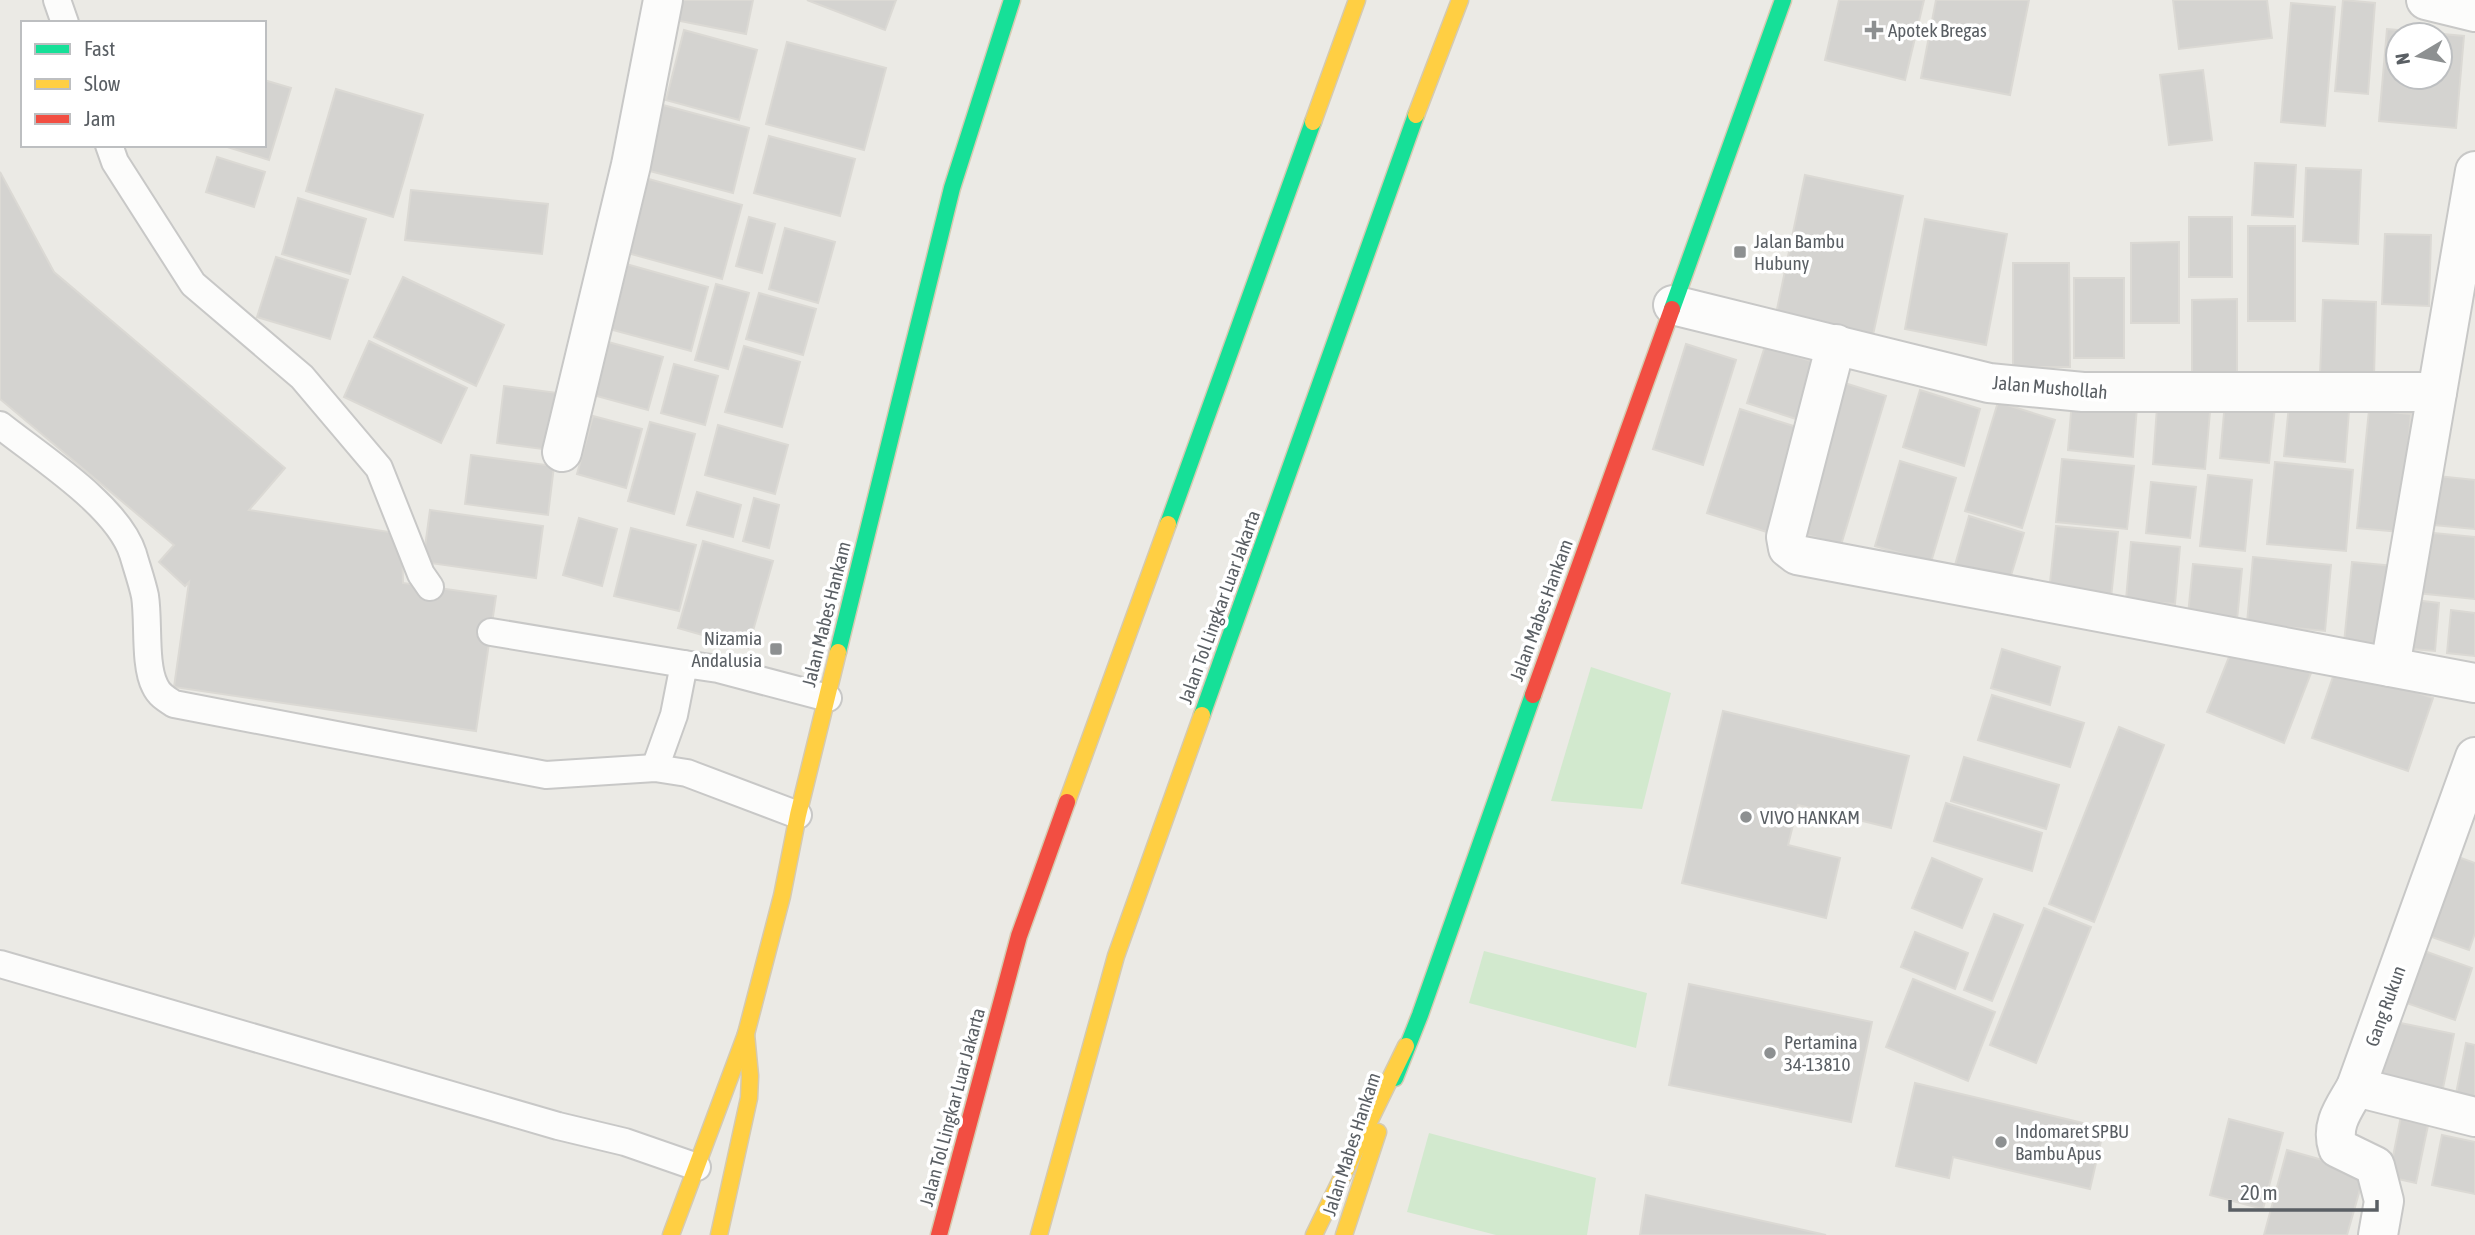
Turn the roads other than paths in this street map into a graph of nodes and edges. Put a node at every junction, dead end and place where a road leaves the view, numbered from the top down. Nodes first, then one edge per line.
1 (57, 0) edge
2 (663, 0) edge
3 (1012, 0) edge
4 (1357, 0) edge
5 (1460, 0) edge
6 (1783, 0) edge
7 (64, 21) edge
8 (109, 147) edge
9 (2475, 171) edge
10 (1673, 305) junction
11 (1836, 344) junction
12 (2437, 392) junction
13 (0, 425) edge
14 (562, 452) dead end
15 (430, 586) dead end
16 (491, 632) dead end
17 (684, 664) junction
18 (2390, 667) junction
19 (2475, 683) edge
20 (828, 698) junction
21 (2475, 757) edge
22 (655, 768) junction
23 (798, 815) junction
24 (0, 964) edge
25 (746, 1034) junction
26 (1406, 1046) junction
27 (2356, 1087) junction
28 (2475, 1117) edge
29 (697, 1167) junction
30 (671, 1235) edge
31 (719, 1235) edge
32 (939, 1235) edge
33 (1039, 1235) edge
34 (1314, 1235) edge
35 (1343, 1235) edge
36 (2378, 1235) edge

1 - 7 lane
2 - 14 street
3 - 20 main road, Jalan Mabes Hankam
4 - 32 main road, Jalan Tol Lingkar Luar Jakarta
5 - 33 main road, Jalan Tol Lingkar Luar Jakarta
6 - 10 main road, Jalan Mabes Hankam
8 - 15 lane
9 - 12 street
10 - 11 street, Jalan Mushollah
10 - 26 main road, Jalan Mabes Hankam
11 - 12 street, Jalan Mushollah
11 - 18 street
12 - 18 street
13 - 22 lane
16 - 17 lane
17 - 20 lane
17 - 22 lane
18 - 19 street
20 - 23 main road, Jalan Mabes Hankam
21 - 27 street, Gang Rukun
22 - 23 lane
23 - 25 main road, Jalan Mabes Hankam
24 - 29 lane
25 - 29 main road, Jalan Mabes Hankam
25 - 31 main road
26 - 34 main road
26 - 35 main road, Jalan Mabes Hankam
27 - 28 street
27 - 36 street, Gang Rukun
29 - 30 main road, Jalan Mabes Hankam

